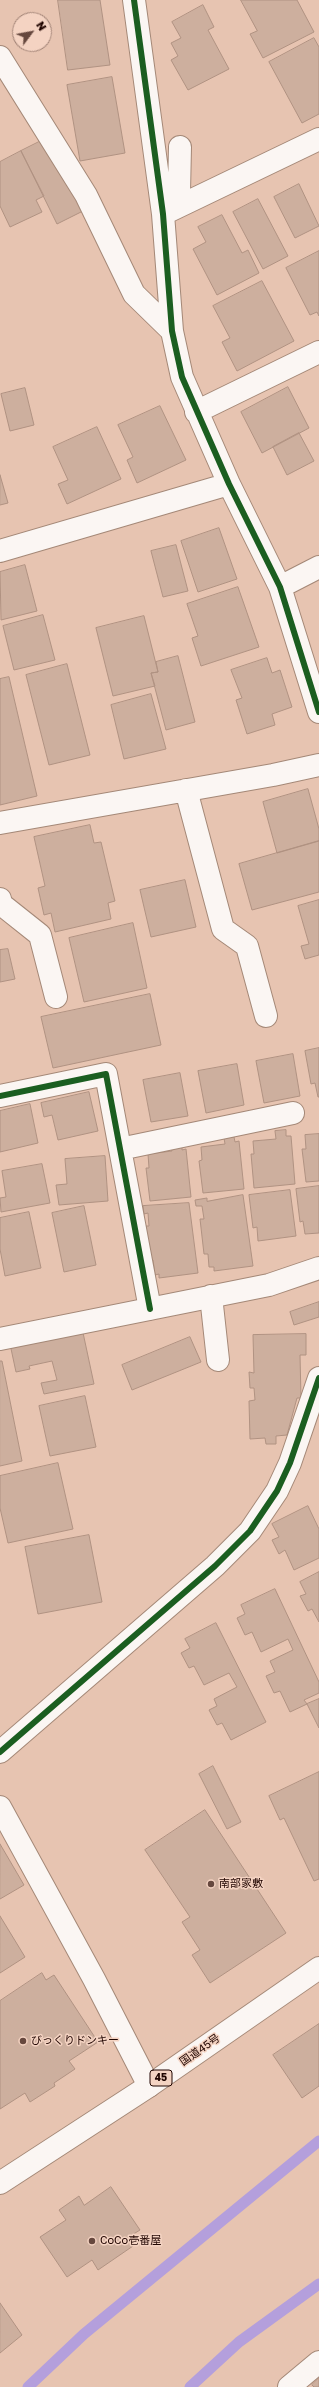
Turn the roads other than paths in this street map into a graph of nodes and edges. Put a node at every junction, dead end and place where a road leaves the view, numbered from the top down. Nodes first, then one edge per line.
1 (137, 1) edge
2 (0, 57) edge
3 (319, 139) edge
4 (180, 147) dead end
5 (163, 214) junction
6 (172, 332) junction
7 (319, 352) edge
8 (196, 412) junction
9 (229, 484) junction
10 (0, 551) edge
11 (319, 568) edge
12 (280, 587) junction
13 (319, 712) edge
14 (319, 765) edge
15 (186, 790) junction
16 (0, 823) edge
17 (0, 899) edge
18 (56, 997) dead end
19 (266, 1016) dead end
20 (0, 1096) edge
21 (293, 1113) dead end
22 (120, 1149) junction
23 (319, 1268) edge
24 (211, 1296) junction
25 (150, 1309) junction
26 (0, 1339) edge
27 (218, 1360) dead end
28 (319, 1378) edge
29 (0, 1752) edge
30 (0, 1807) edge
31 (319, 1968) edge
32 (149, 2086) junction
33 (0, 2183) edge
34 (319, 2362) edge
35 (289, 2387) edge

1 - 5 main road
2 - 6 main road
3 - 5 main road
4 - 5 main road
5 - 6 main road
6 - 8 main road
7 - 8 main road
8 - 9 main road
9 - 10 main road
9 - 12 main road
11 - 12 main road
12 - 13 main road
14 - 15 main road
15 - 16 main road
15 - 19 main road
17 - 18 main road
20 - 22 main road
21 - 22 main road
22 - 25 main road
23 - 24 main road
24 - 25 main road
24 - 27 main road
25 - 26 main road
28 - 29 main road
30 - 32 main road
31 - 32 main road, 国道45号 / 45
32 - 33 main road, 国道45号 / 45
34 - 35 main road

